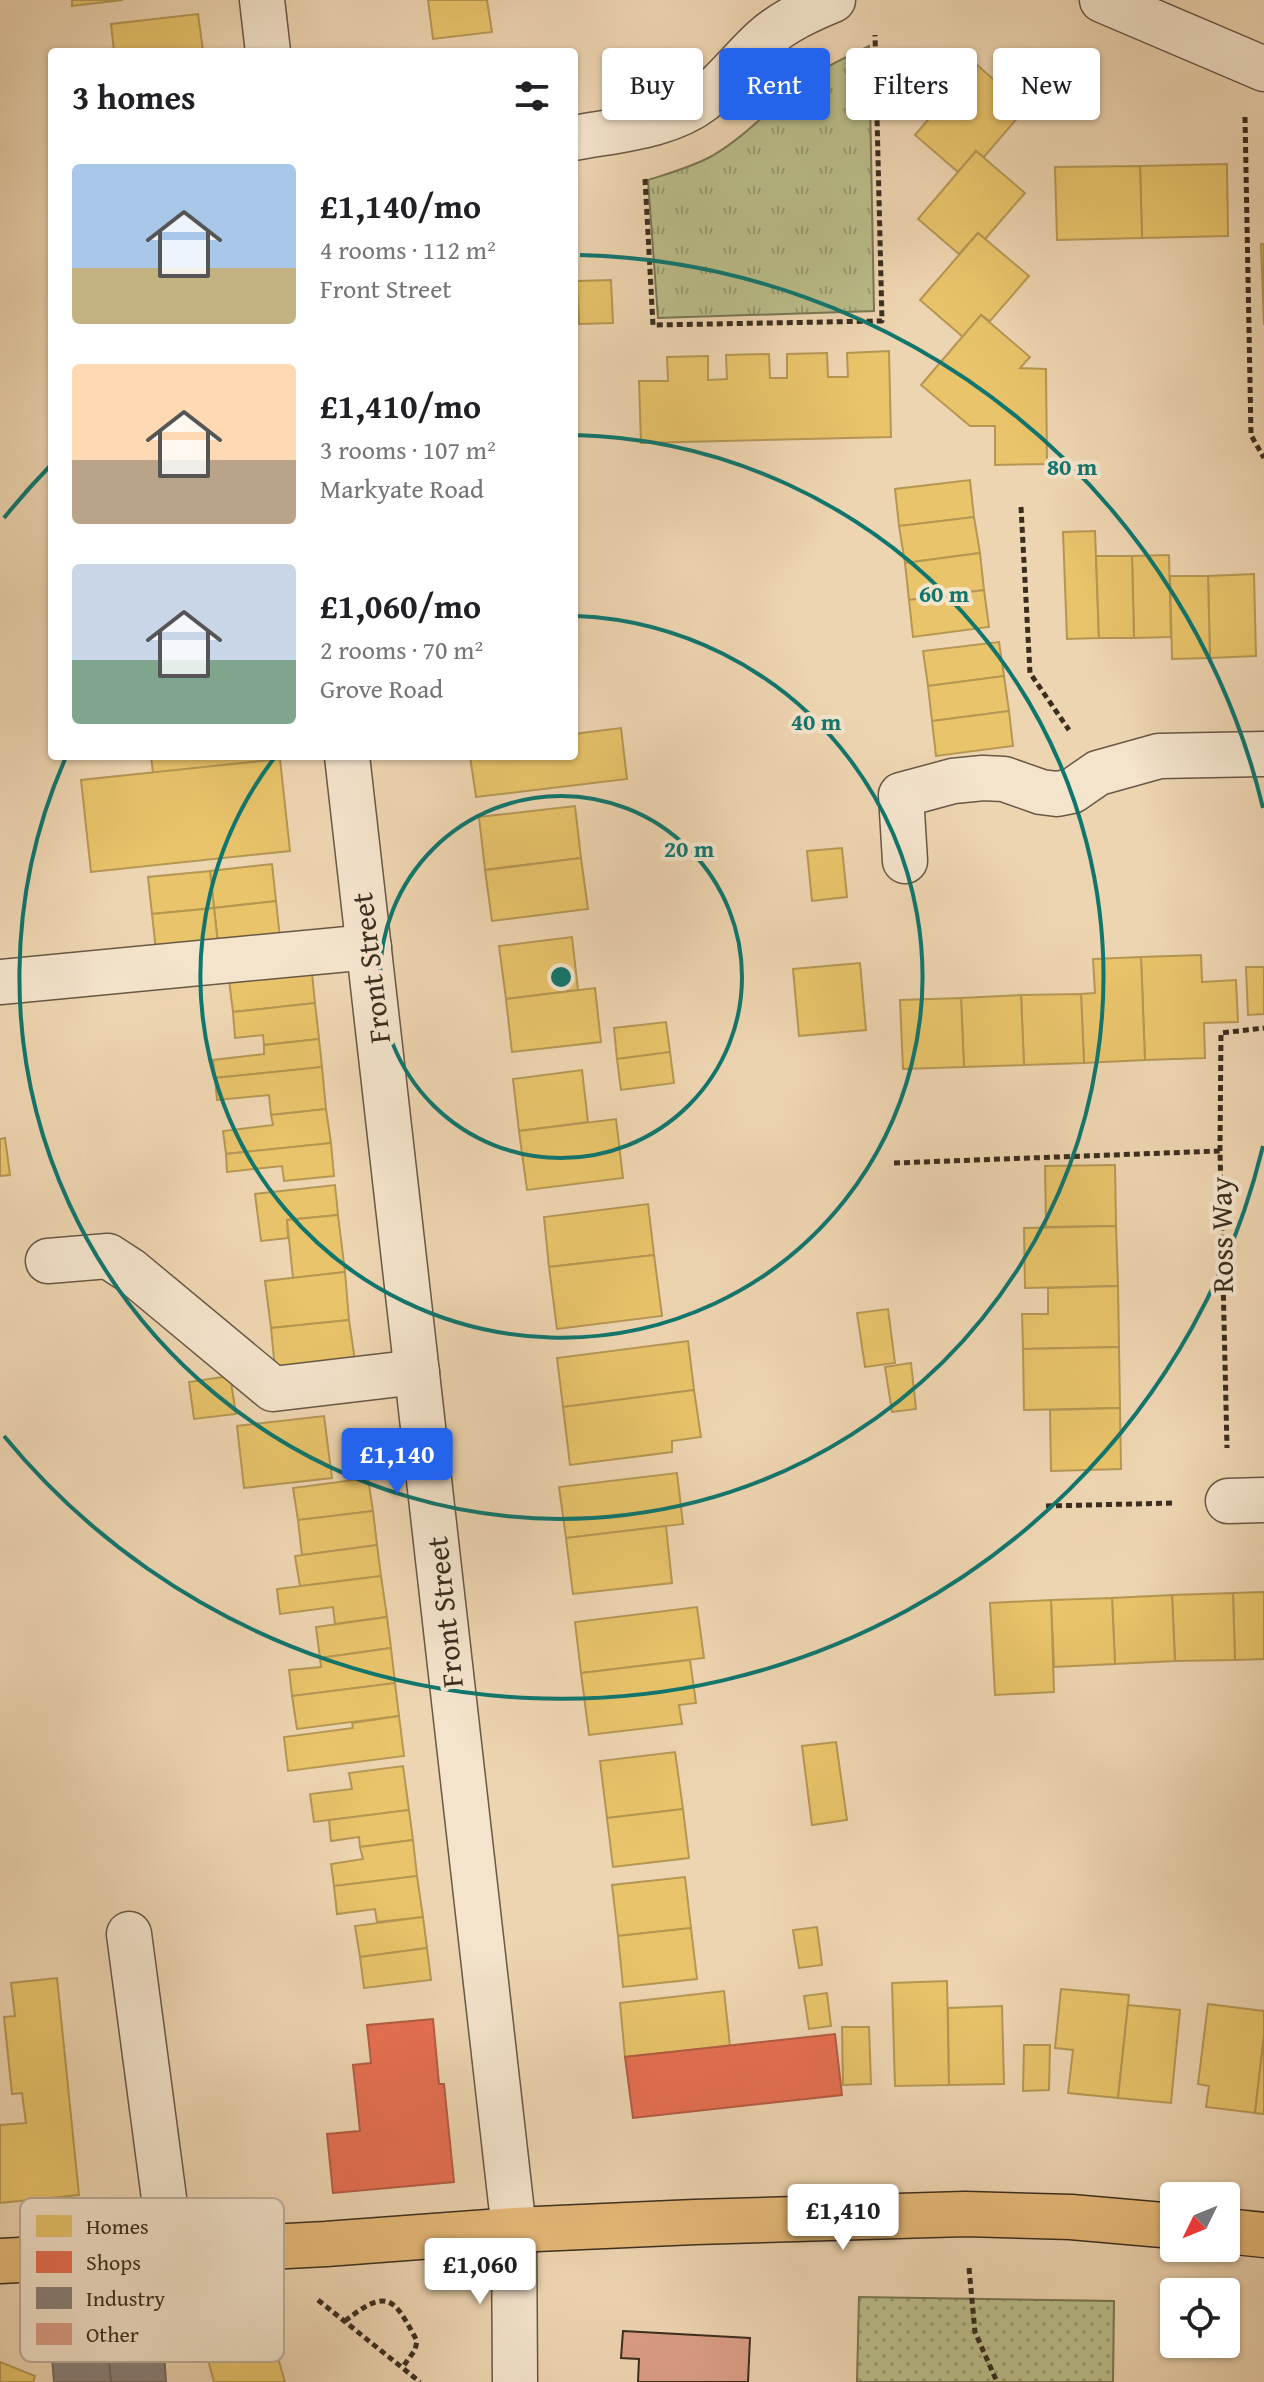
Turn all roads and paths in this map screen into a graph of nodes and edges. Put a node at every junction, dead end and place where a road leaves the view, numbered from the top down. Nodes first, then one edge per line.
1 (262, 0) edge
2 (833, 0) edge
3 (1102, 0) edge
4 (875, 31) dead end
5 (268, 48) edge
6 (1254, 65) edge
7 (642, 126) junction
8 (578, 137) edge
9 (1264, 458) edge
10 (1021, 507) dead end
11 (1264, 754) edge
12 (347, 760) edge
13 (1098, 773) junction
14 (905, 861) dead end
15 (369, 947) junction
16 (0, 982) edge
17 (1264, 1028) edge
18 (1220, 1151) junction
19 (894, 1163) dead end
20 (48, 1261) dead end
21 (417, 1372) junction
22 (1246, 1501) edge
23 (1046, 1506) dead end
24 (129, 1934) dead end
25 (164, 2198) edge
26 (965, 2214) junction
27 (1160, 2225) edge
28 (514, 2230) junction
29 (1240, 2232) edge
30 (1264, 2235) edge
31 (284, 2246) edge
32 (20, 2260) edge
33 (0, 2261) edge
34 (314, 2296) dead end
35 (345, 2321) junction
36 (402, 2368) junction
37 (420, 2382) edge
38 (515, 2382) edge
39 (997, 2382) edge

1 - 5 street
2 - 7 street
3 - 6 street
4 - 7 path
6 - 9 path
7 - 8 street
10 - 13 path
11 - 13 street
12 - 15 street, Front Street
13 - 14 street
15 - 16 street
15 - 21 street, Front Street
17 - 18 path
18 - 19 path, Ross Way
18 - 22 path, Ross Way
20 - 21 street
21 - 28 street, Front Street
22 - 23 path, Ross Way
24 - 25 street
26 - 27 main road
26 - 28 main road
26 - 39 path
28 - 31 main road
28 - 38 street, Front Street
29 - 30 main road
32 - 33 main road
34 - 35 path
35 - 36 path
35 - 36 path
36 - 37 path

